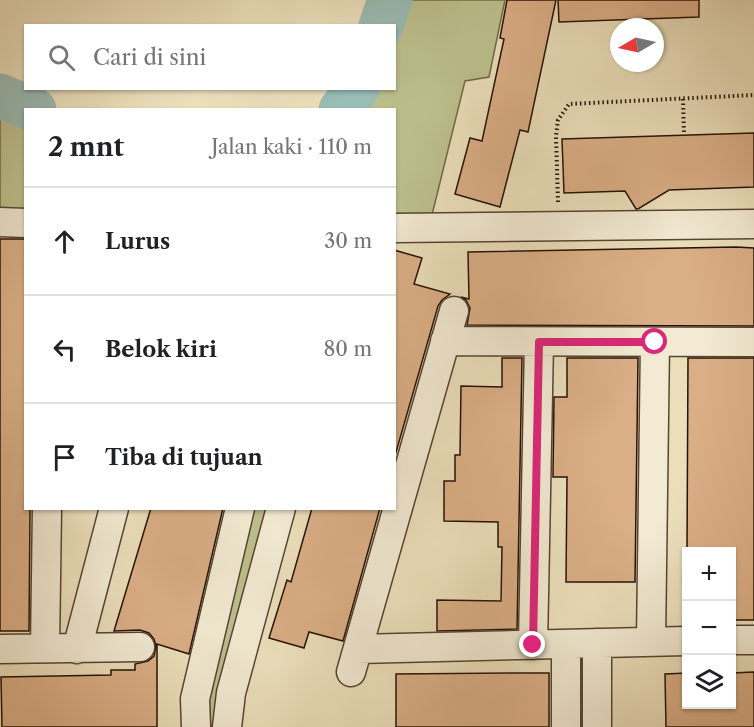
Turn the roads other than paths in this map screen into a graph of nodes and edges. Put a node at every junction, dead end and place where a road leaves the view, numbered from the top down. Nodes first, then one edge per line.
1 (0, 222) edge
2 (24, 223) edge
3 (754, 224) edge
4 (396, 228) edge
5 (454, 311) dead end
6 (445, 341) junction
7 (539, 342) junction
8 (655, 342) junction
9 (754, 342) edge
10 (47, 510) edge
11 (113, 510) edge
12 (240, 510) edge
13 (280, 510) edge
14 (754, 639) edge
15 (736, 640) edge
16 (682, 641) edge
17 (651, 642) junction
18 (597, 643) junction
19 (566, 644) junction
20 (533, 645) junction
21 (140, 647) dead end
22 (45, 648) junction
23 (0, 649) edge
24 (77, 649) junction
25 (196, 727) edge
26 (227, 727) edge
27 (566, 727) edge
28 (597, 727) edge

1 - 2 street
3 - 4 street
5 - 6 street
6 - 7 street
6 - 20 street
7 - 8 street
7 - 20 street
8 - 9 street
8 - 17 street
10 - 22 street
11 - 24 street
12 - 25 street
13 - 26 street
14 - 15 street
16 - 17 street
17 - 18 street
18 - 19 street
18 - 28 street
19 - 20 street
19 - 27 street
21 - 24 street
22 - 23 street
22 - 24 street

